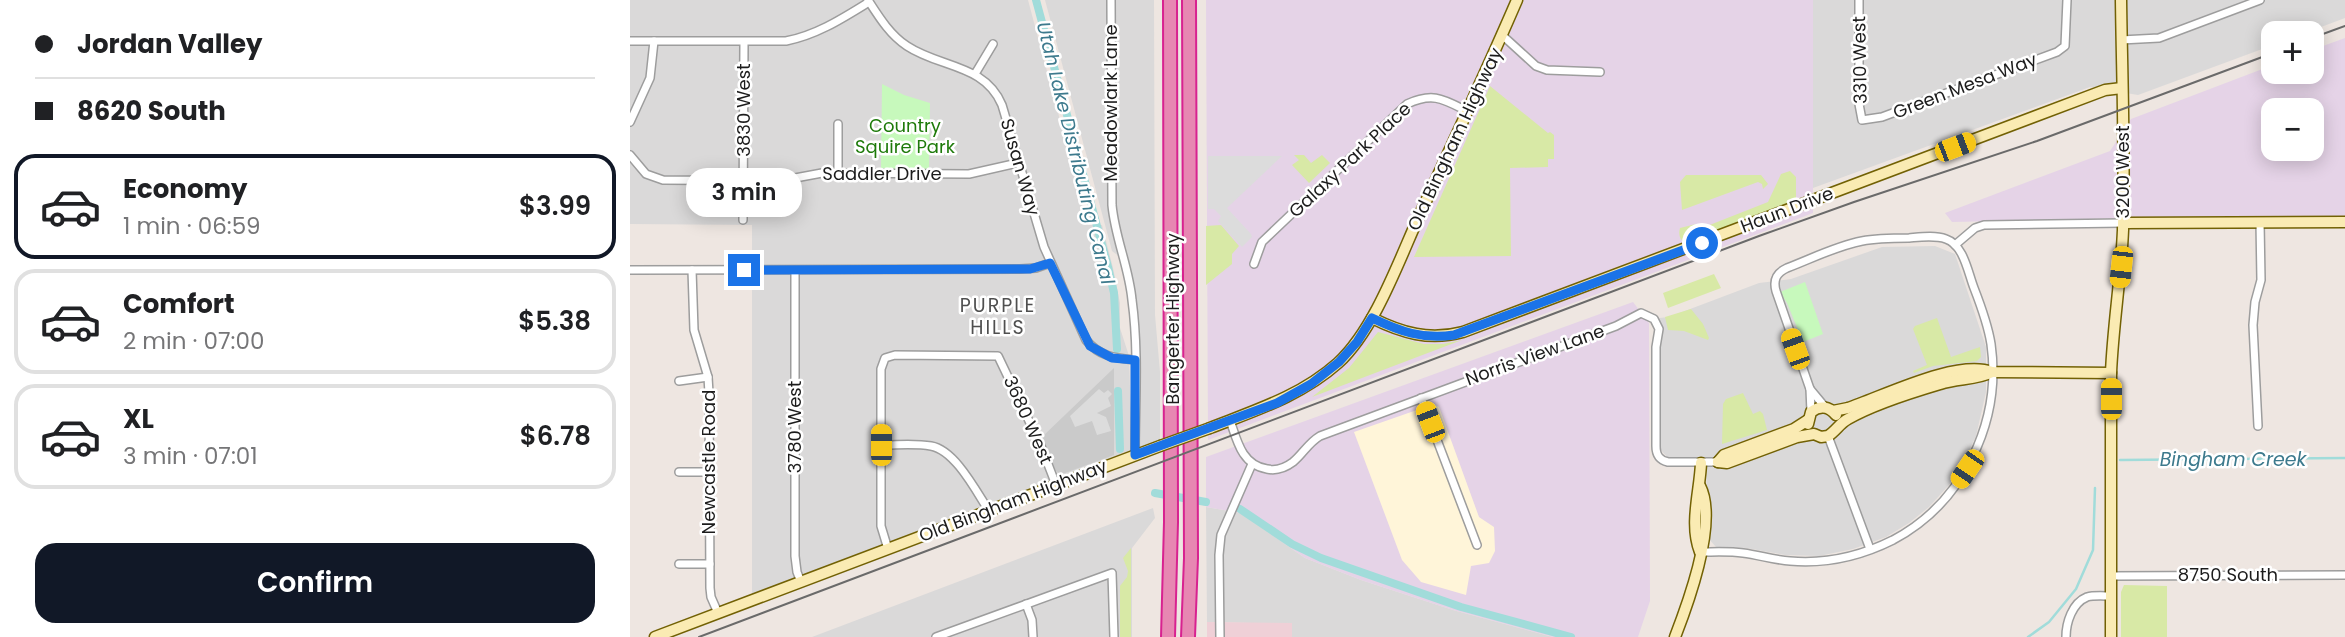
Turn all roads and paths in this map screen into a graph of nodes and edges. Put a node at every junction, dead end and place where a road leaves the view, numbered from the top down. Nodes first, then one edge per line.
1 (1111, 0) edge
2 (1170, 0) edge
3 (1189, 0) edge
4 (1517, 0) edge
5 (1858, 0) edge
6 (2067, 0) edge
7 (2121, 0) edge
8 (2260, 0) edge
9 (869, 1) edge
10 (1502, 36) junction
11 (2121, 40) junction
12 (630, 41) edge
13 (654, 41) junction
14 (744, 42) junction
15 (993, 44) dead end
16 (1600, 72) dead end
17 (975, 74) junction
18 (2122, 88) junction
19 (1468, 111) junction
20 (1862, 120) joint
21 (630, 122) edge
22 (838, 124) dead end
23 (630, 156) edge
24 (1018, 163) junction
25 (838, 174) junction
26 (743, 181) junction
27 (743, 220) dead end
28 (2260, 222) junction
29 (2345, 222) edge
30 (2123, 223) junction
31 (1955, 245) junction
32 (1050, 263) junction
33 (1254, 264) dead end
34 (630, 270) edge
35 (692, 270) junction
36 (795, 270) junction
37 (1372, 318) junction
38 (1135, 360) junction
39 (1993, 372) junction
40 (2111, 373) junction
41 (708, 377) junction
42 (679, 381) dead end
43 (1810, 389) junction
44 (1421, 398) junction
45 (1829, 409) junction
46 (1810, 416) junction
47 (1230, 420) junction
48 (1837, 426) junction
49 (2258, 426) dead end
50 (1814, 434) junction
51 (1828, 436) junction
52 (881, 445) junction
53 (1135, 455) junction
54 (1717, 462) junction
55 (1702, 463) junction
56 (1252, 464) junction
57 (679, 471) dead end
58 (709, 472) junction
59 (1056, 485) junction
60 (989, 511) junction
61 (1477, 545) dead end
62 (888, 549) junction
63 (1870, 549) junction
64 (1700, 552) junction
65 (679, 564) dead end
66 (710, 564) junction
67 (2345, 575) edge
68 (2111, 576) junction
69 (1190, 578) junction
70 (802, 582) junction
71 (2111, 596) junction
72 (1026, 604) junction
73 (718, 613) junction
74 (942, 636) edge
75 (655, 637) edge
76 (1033, 637) edge
77 (1114, 637) edge
78 (1168, 637) edge
79 (1188, 637) edge
80 (1197, 637) edge
81 (1220, 637) edge
82 (1675, 637) edge
83 (2066, 637) edge
84 (2111, 637) edge

1 - 38 street, Meadowlark Lane
2 - 78 highway, Bangerter Highway
3 - 69 highway, Bangerter Highway
4 - 10 street, Old Bingham Highway
5 - 20 street, 3310 West
6 - 20 street, Green Mesa Way
7 - 11 street, 3200 West
8 - 11 street
9 - 14 street
9 - 17 street, Susan Way
10 - 16 street
10 - 19 street, Old Bingham Highway
11 - 18 street, 3200 West
12 - 13 street
13 - 14 street
13 - 21 street
14 - 26 street, 3830 West
15 - 17 street
17 - 24 street, Susan Way
18 - 30 street, 3200 West
18 - 37 street, Haun Drive
19 - 33 street, Galaxy Park Place
19 - 37 street, Old Bingham Highway
22 - 25 street
23 - 26 street, Saddler Drive
24 - 25 street, Saddler Drive
24 - 32 street, Susan Way
25 - 26 street, Saddler Drive
26 - 27 street, 3830 West
28 - 29 street
28 - 30 street
28 - 49 street
30 - 31 street
30 - 40 street, 3200 West
31 - 39 street
31 - 43 street
32 - 36 street
32 - 38 street, Susan Way
34 - 35 street
35 - 36 street
35 - 41 street, Newcastle Road
36 - 70 street, 3780 West
37 - 47 street, Old Bingham Highway
38 - 53 street, Meadowlark Lane
39 - 40 street
39 - 45 street
39 - 48 street
39 - 63 street
40 - 68 street, 3200 West
41 - 42 street
41 - 58 street, Newcastle Road
43 - 45 street
43 - 46 street
44 - 55 street, Norris View Lane
44 - 56 street, Norris View Lane
44 - 61 street
45 - 46 street
45 - 48 street
46 - 50 street
46 - 54 street
47 - 53 street, Old Bingham Highway, bridge
47 - 56 street
48 - 51 street
50 - 51 street
50 - 54 street
51 - 63 street
52 - 59 street, 3680 West
52 - 60 street
52 - 62 street
53 - 59 street, Old Bingham Highway
54 - 55 street
55 - 64 street
56 - 81 street
57 - 58 street
58 - 66 street, Newcastle Road
59 - 60 street, Old Bingham Highway
60 - 62 street, Old Bingham Highway
62 - 70 street, Old Bingham Highway
63 - 64 street
64 - 82 street
65 - 66 street
66 - 73 street, Newcastle Road
67 - 68 street, 8750 South
68 - 71 street, 3200 West
69 - 79 highway, Bangerter Highway
69 - 80 highway
70 - 73 street, Old Bingham Highway
71 - 83 street
71 - 84 street, 3200 West
72 - 74 street
72 - 76 street
72 - 77 street
73 - 75 street, Old Bingham Highway

